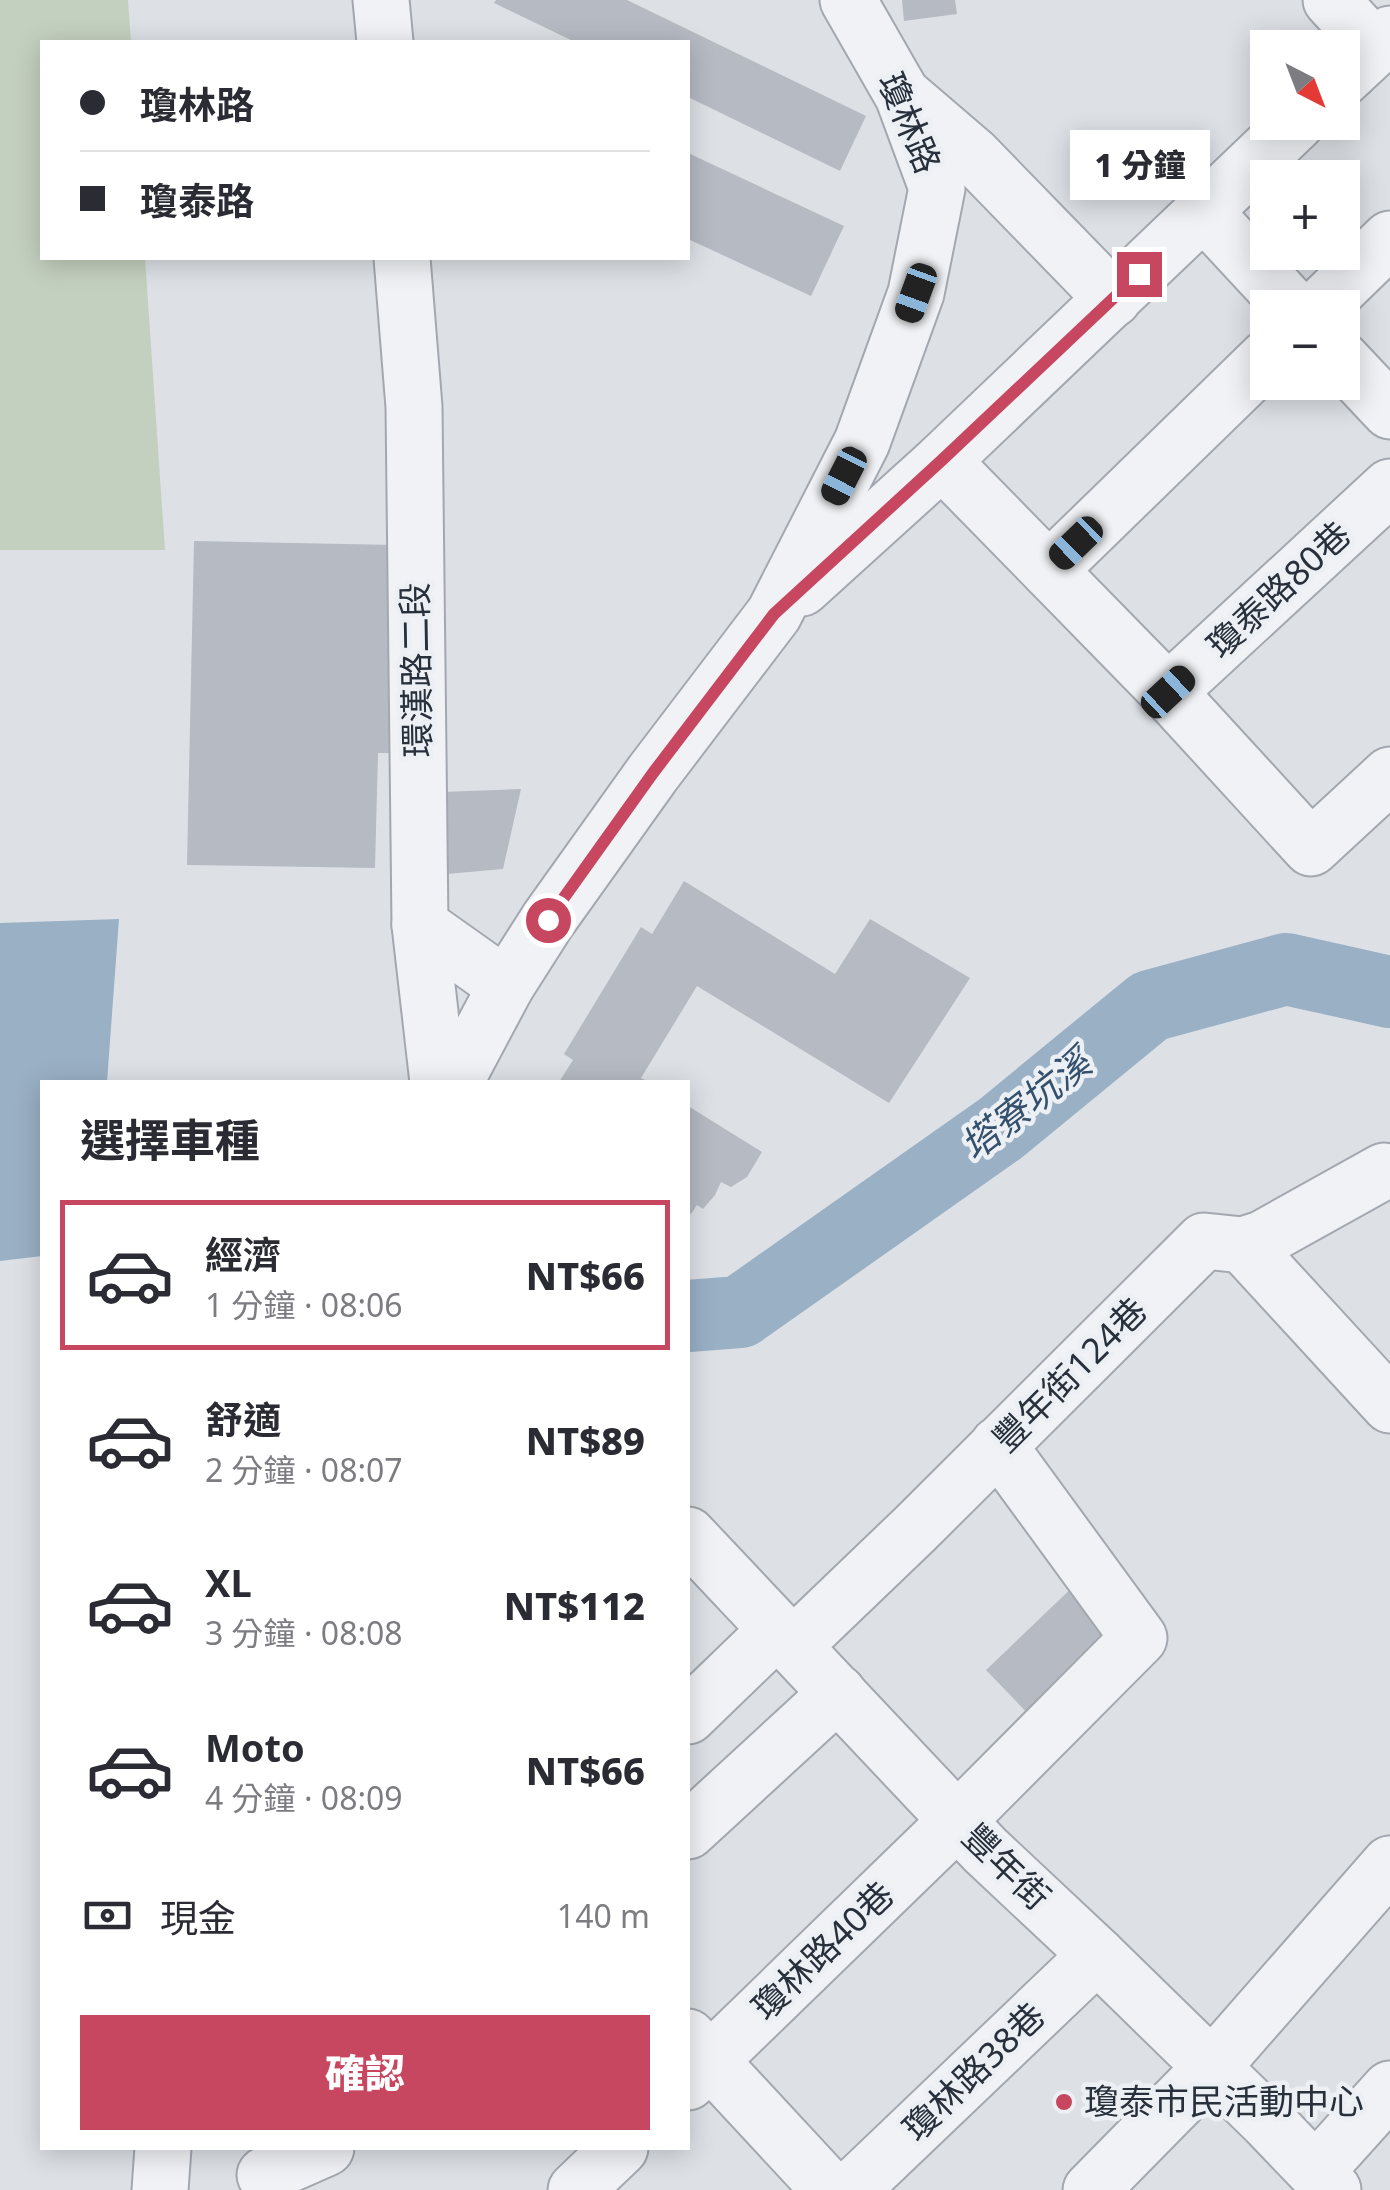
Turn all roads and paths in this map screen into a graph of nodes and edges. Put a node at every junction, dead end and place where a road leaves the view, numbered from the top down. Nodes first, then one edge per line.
1 (381, 0) edge
2 (848, 0) edge
3 (1330, 0) edge
4 (384, 40) edge
5 (1369, 54) edge
6 (903, 96) junction
7 (1278, 140) edge
8 (1204, 212) junction
9 (1390, 239) edge
10 (402, 260) edge
11 (1277, 290) edge
12 (1337, 290) edge
13 (1113, 300) junction
14 (1250, 375) edge
15 (1360, 379) edge
16 (1390, 410) edge
17 (942, 460) junction
18 (1390, 487) edge
19 (1049, 570) junction
20 (774, 614) junction
21 (1168, 692) junction
22 (1390, 775) edge
23 (420, 925) junction
24 (506, 986) junction
25 (438, 1080) edge
26 (456, 1080) edge
27 (1384, 1171) dead end
28 (1242, 1245) junction
29 (1390, 1406) edge
30 (998, 1445) junction
31 (690, 1537) edge
32 (785, 1638) junction
33 (838, 1692) junction
34 (690, 1714) edge
35 (958, 1820) junction
36 (690, 1829) edge
37 (1390, 1864) edge
38 (1097, 1955) junction
39 (695, 2060) edge
40 (1212, 2067) junction
41 (1390, 2089) edge
42 (162, 2150) edge
43 (321, 2150) edge
44 (618, 2150) edge
45 (265, 2171) edge
46 (1325, 2180) edge
47 (160, 2190) edge
48 (576, 2190) edge
49 (830, 2190) edge
50 (851, 2190) edge
51 (1091, 2190) edge

1 - 4 street
2 - 6 street, 瓊林路
3 - 5 street
6 - 13 street
6 - 20 street, 瓊林路
7 - 8 street
8 - 11 street
8 - 13 street
9 - 12 street
10 - 23 street, 環漢路二段
13 - 17 street
14 - 19 street
15 - 16 street
17 - 19 street
17 - 20 street
18 - 21 street, 瓊泰路80巷
19 - 21 street
20 - 24 street, 瓊林路
21 - 22 street
23 - 24 street
23 - 25 street, 環漢路二段
24 - 26 street, 瓊林路
27 - 28 street, 豐年街124巷
28 - 29 street
28 - 30 street, 豐年街124巷
30 - 32 street, 豐年街124巷
30 - 35 street, 瓊林路40巷
31 - 32 street, 豐年街
32 - 33 street, 豐年街
32 - 34 street, 豐年街124巷
33 - 35 street, 豐年街
33 - 36 street
35 - 38 street, 豐年街
35 - 39 street, 瓊林路40巷
37 - 40 street
38 - 40 street, 豐年街
38 - 50 street, 瓊林路38巷
39 - 49 street
40 - 46 street, 豐年街
40 - 51 street
41 - 46 street
42 - 47 street
43 - 45 street
44 - 48 street

